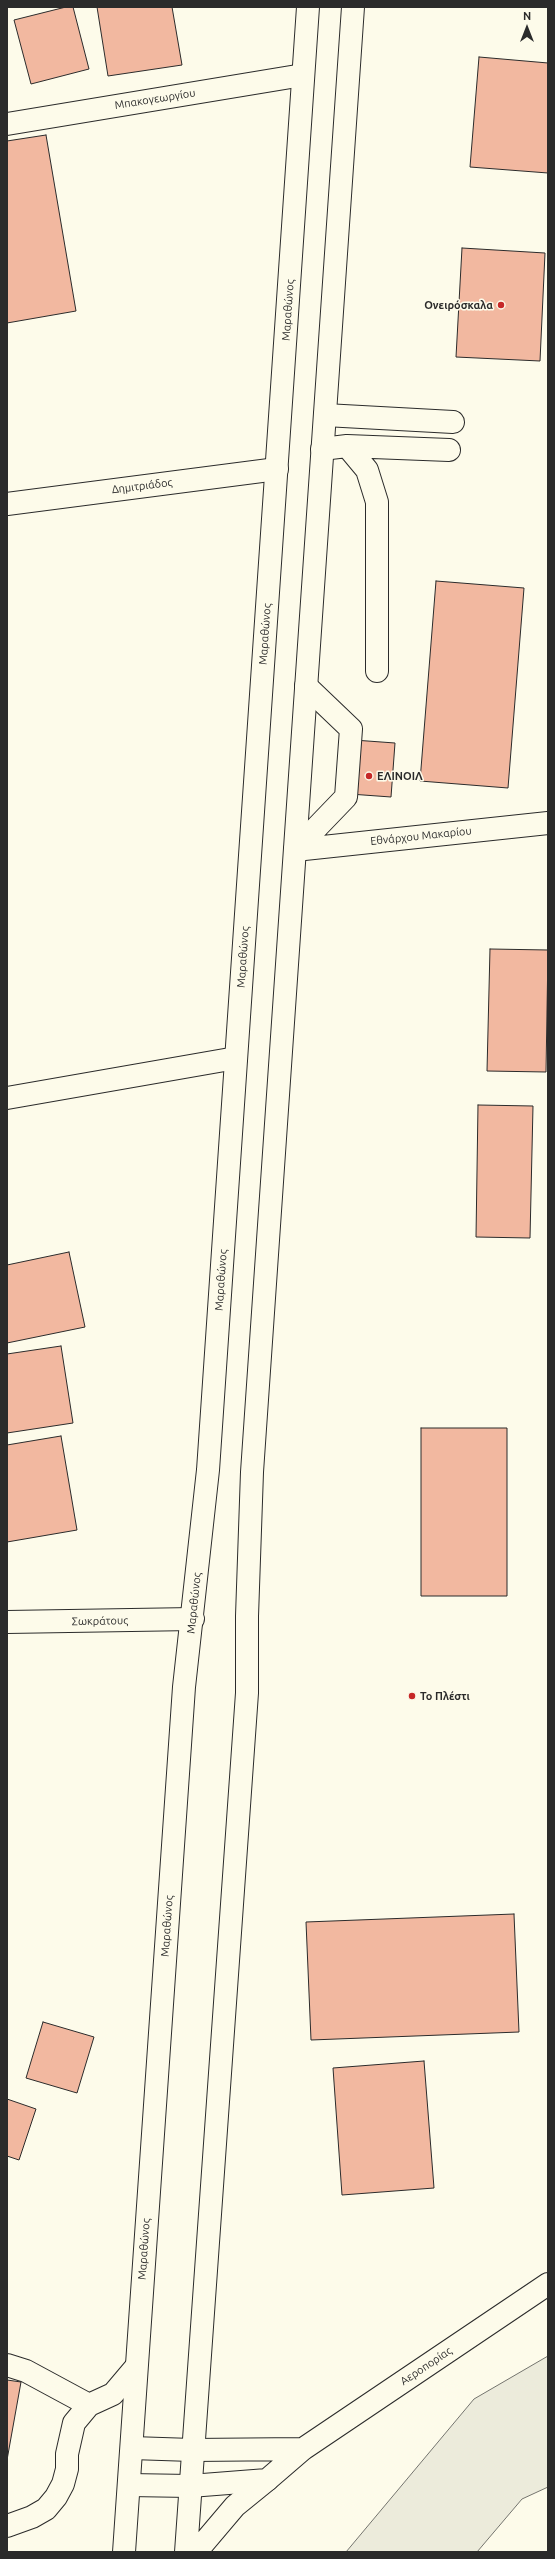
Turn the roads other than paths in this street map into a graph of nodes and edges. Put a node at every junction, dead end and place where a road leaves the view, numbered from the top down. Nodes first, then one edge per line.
1 (308, 7) edge
2 (352, 7) edge
3 (304, 75) junction
4 (7, 124) edge
5 (325, 415) junction
6 (453, 422) dead end
7 (347, 446) junction
8 (322, 449) junction
9 (449, 450) dead end
10 (277, 469) junction
11 (7, 504) edge
12 (377, 671) dead end
13 (306, 686) junction
14 (548, 822) edge
15 (295, 850) junction
16 (236, 1058) junction
17 (7, 1098) edge
18 (193, 1619) junction
19 (7, 1622) edge
20 (548, 2284) edge
21 (7, 2365) edge
22 (135, 2368) junction
23 (89, 2405) junction
24 (132, 2448) junction
25 (304, 2448) junction
26 (192, 2450) junction
27 (267, 2480) junction
28 (129, 2485) junction
29 (190, 2486) junction
30 (7, 2526) edge
31 (124, 2552) edge
32 (186, 2552) edge
33 (196, 2552) edge

1 - 3 main road, Μαραθώνος
2 - 5 main road
3 - 4 main road, Μπακογεωργίου
3 - 10 main road, Μαραθώνος
5 - 6 main road
5 - 8 main road
7 - 8 main road
7 - 9 main road
7 - 12 main road
8 - 13 main road
10 - 11 main road, Δημιτριάδος
10 - 16 main road, Μαραθώνος
13 - 15 main road
13 - 15 main road
14 - 15 main road, Εθνάρχου Μακαρίου
15 - 26 main road
16 - 17 main road
16 - 18 main road, Μαραθώνος
18 - 19 main road, Σωκράτους
18 - 22 main road, Μαραθώνος
20 - 25 main road, Αεροπορίας
21 - 23 main road
22 - 23 main road
22 - 24 main road, Μαραθώνος
23 - 30 main road
24 - 26 main road
24 - 28 main road, Μαραθώνος
25 - 26 main road
25 - 27 main road, Αεροπορίας
26 - 29 main road
27 - 29 main road
27 - 33 main road, Αεροπορίας
28 - 29 main road
28 - 31 main road, Μαραθώνος
29 - 32 main road

